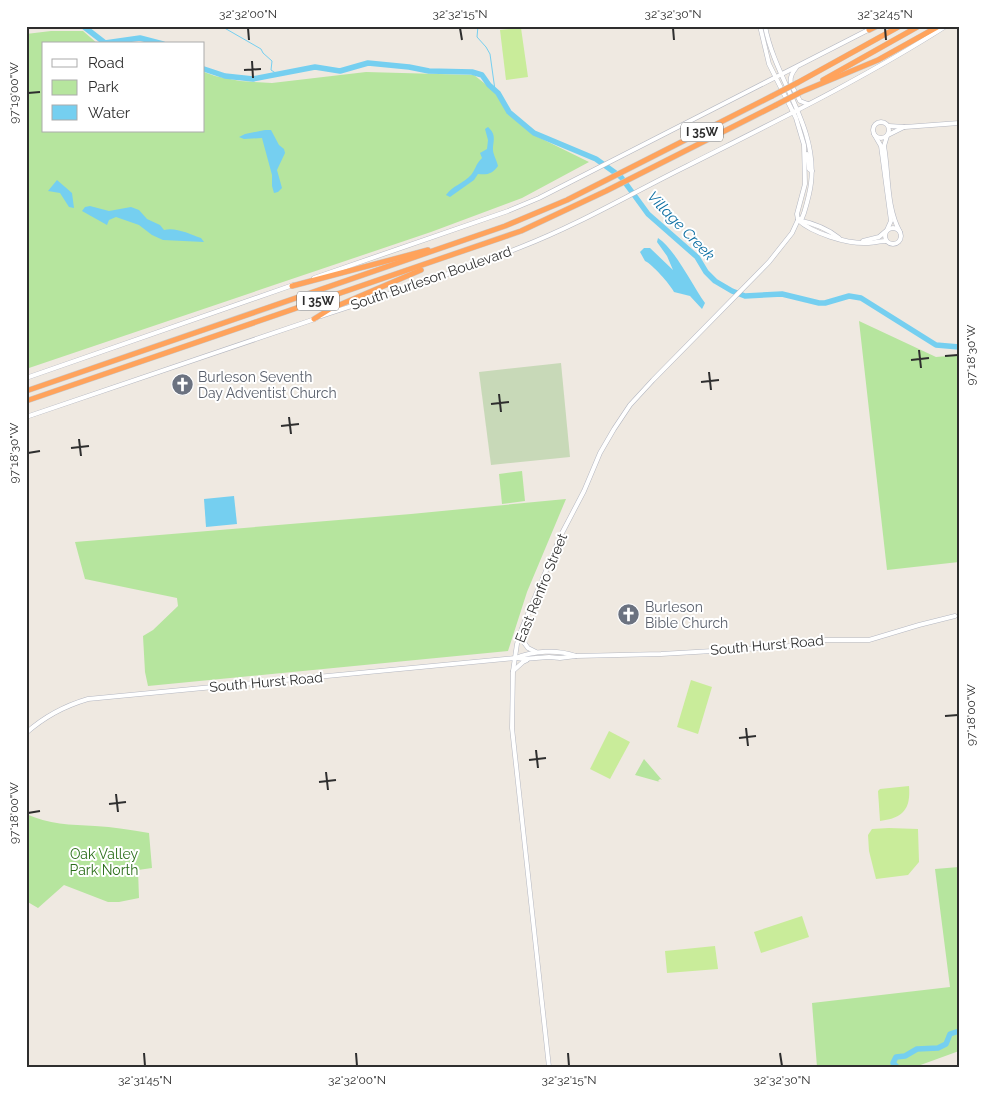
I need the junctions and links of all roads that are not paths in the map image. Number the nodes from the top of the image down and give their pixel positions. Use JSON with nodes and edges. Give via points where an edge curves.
{"nodes":[{"id":1,"x":760,"y":26,"type":"edge"},
{"id":2,"x":765,"y":26,"type":"edge"},
{"id":3,"x":900,"y":26,"type":"edge"},
{"id":4,"x":919,"y":26,"type":"edge"},
{"id":5,"x":939,"y":26,"type":"edge"},
{"id":6,"x":946,"y":26,"type":"edge"},
{"id":7,"x":873,"y":27,"type":"edge"},
{"id":8,"x":798,"y":67,"type":"junction"},
{"id":9,"x":781,"y":75,"type":"junction"},
{"id":10,"x":776,"y":78,"type":"junction"},
{"id":11,"x":801,"y":92,"type":"junction"},
{"id":12,"x":809,"y":104,"type":"junction"},
{"id":13,"x":798,"y":110,"type":"junction"},
{"id":14,"x":793,"y":113,"type":"junction"},
{"id":15,"x":959,"y":123,"type":"edge"},
{"id":16,"x":889,"y":126,"type":"junction"},
{"id":17,"x":906,"y":127,"type":"junction"},
{"id":18,"x":874,"y":134,"type":"junction"},
{"id":19,"x":887,"y":135,"type":"junction"},
{"id":20,"x":804,"y":145,"type":"junction"},
{"id":21,"x":812,"y":171,"type":"junction"},
{"id":22,"x":798,"y":220,"type":"junction"},
{"id":23,"x":887,"y":230,"type":"junction"},
{"id":24,"x":900,"y":232,"type":"junction"},
{"id":25,"x":886,"y":241,"type":"junction"},
{"id":26,"x":859,"y":242,"type":"junction"},
{"id":27,"x":453,"y":245,"type":"junction"},
{"id":28,"x":454,"y":256,"type":"junction"},
{"id":29,"x":292,"y":286,"type":"junction"},
{"id":30,"x":314,"y":319,"type":"junction"},
{"id":31,"x":26,"y":378,"type":"edge"},
{"id":32,"x":26,"y":391,"type":"edge"},
{"id":33,"x":26,"y":402,"type":"edge"},
{"id":34,"x":26,"y":417,"type":"edge"},
{"id":35,"x":956,"y":616,"type":"dead end"},
{"id":36,"x":520,"y":636,"type":"junction"},
{"id":37,"x":541,"y":653,"type":"junction"},
{"id":38,"x":576,"y":656,"type":"junction"},
{"id":39,"x":515,"y":658,"type":"junction"},
{"id":40,"x":532,"y":659,"type":"junction"},
{"id":41,"x":513,"y":671,"type":"junction"},
{"id":42,"x":26,"y":733,"type":"edge"},
{"id":43,"x":549,"y":1067,"type":"edge"}],
"edges":[{"from":1,"to":10,"type":"main road","name":"East Renfro Street","via":[[765,51]]},
{"from":2,"to":9,"type":"main road"},
{"from":3,"to":27,"type":"highway","number":"I 35W","bridge":true,"via":[[797,84],[598,184],[525,219]]},
{"from":4,"to":11,"type":"highway","number":"I 35W"},
{"from":5,"to":11,"type":"highway","via":[[878,60]]},
{"from":6,"to":12,"type":"main road","name":"South Burleson Boulevard"},
{"from":7,"to":8,"type":"main road"},
{"from":8,"to":9,"type":"main road"},
{"from":8,"to":12,"type":"main road","via":[[790,80],[800,101]]},
{"from":9,"to":10,"type":"main road"},
{"from":9,"to":13,"type":"main road","name":"East Renfro Street"},
{"from":10,"to":14,"type":"main road","name":"East Renfro Street"},
{"from":10,"to":29,"type":"main road","via":[[539,198]]},
{"from":11,"to":28,"type":"highway","number":"I 35W","bridge":true,"via":[[606,191],[521,231]]},
{"from":12,"to":13,"type":"main road","name":"South Burleson Boulevard"},
{"from":13,"to":14,"type":"main road","name":"South Burleson Boulevard"},
{"from":13,"to":21,"type":"main road","name":"East Renfro Street","via":[[810,148]]},
{"from":14,"to":20,"type":"main road","name":"East Renfro Street"},
{"from":14,"to":30,"type":"main road","name":"South Burleson Boulevard","via":[[582,220],[523,246]]},
{"from":15,"to":17,"type":"main road"},
{"from":16,"to":17,"type":"main road"},
{"from":16,"to":18,"type":"main road","via":[[882,121],[877,122]]},
{"from":16,"to":19,"type":"main road"},
{"from":17,"to":19,"type":"main road"},
{"from":18,"to":19,"type":"main road","via":[[881,138]]},
{"from":18,"to":23,"type":"main road","via":[[882,153],[891,221]]},
{"from":19,"to":24,"type":"main road","via":[[884,146],[892,212]]},
{"from":20,"to":21,"type":"main road"},
{"from":20,"to":22,"type":"main road","name":"East Renfro Street","via":[[805,184]]},
{"from":21,"to":22,"type":"main road","name":"East Renfro Street","via":[[804,213]]},
{"from":22,"to":26,"type":"main road","via":[[832,238]]},
{"from":22,"to":36,"type":"main road","name":"East Renfro Street","via":[[782,247],[636,399],[614,429],[561,535]]},
{"from":23,"to":24,"type":"main road","via":[[894,228]]},
{"from":23,"to":25,"type":"main road"},
{"from":23,"to":26,"type":"main road"},
{"from":24,"to":25,"type":"main road","via":[[902,237],[897,244]]},
{"from":25,"to":26,"type":"main road"},
{"from":27,"to":29,"type":"highway"},
{"from":27,"to":32,"type":"highway","number":"I 35W"},
{"from":28,"to":30,"type":"highway","via":[[330,309]]},
{"from":28,"to":33,"type":"highway","number":"I 35W"},
{"from":29,"to":31,"type":"main road"},
{"from":30,"to":34,"type":"main road","name":"South Burleson Boulevard"},
{"from":35,"to":38,"type":"main road","name":"South Hurst Road","via":[[869,640],[826,640],[783,647],[679,653]]},
{"from":36,"to":37,"type":"main road","via":[[528,648]]},
{"from":36,"to":39,"type":"main road","name":"East Renfro Street"},
{"from":37,"to":38,"type":"main road","name":"South Hurst Road"},
{"from":37,"to":39,"type":"main road","name":"South Hurst Road"},
{"from":38,"to":40,"type":"main road","name":"South Hurst Road"},
{"from":39,"to":40,"type":"main road","name":"South Hurst Road"},
{"from":39,"to":41,"type":"main road","name":"East Renfro Street"},
{"from":39,"to":42,"type":"main road","name":"South Hurst Road","via":[[88,699],[50,714]]},
{"from":40,"to":41,"type":"main road"},
{"from":41,"to":43,"type":"main road","name":"East Renfro Street","via":[[512,728]]}]}
